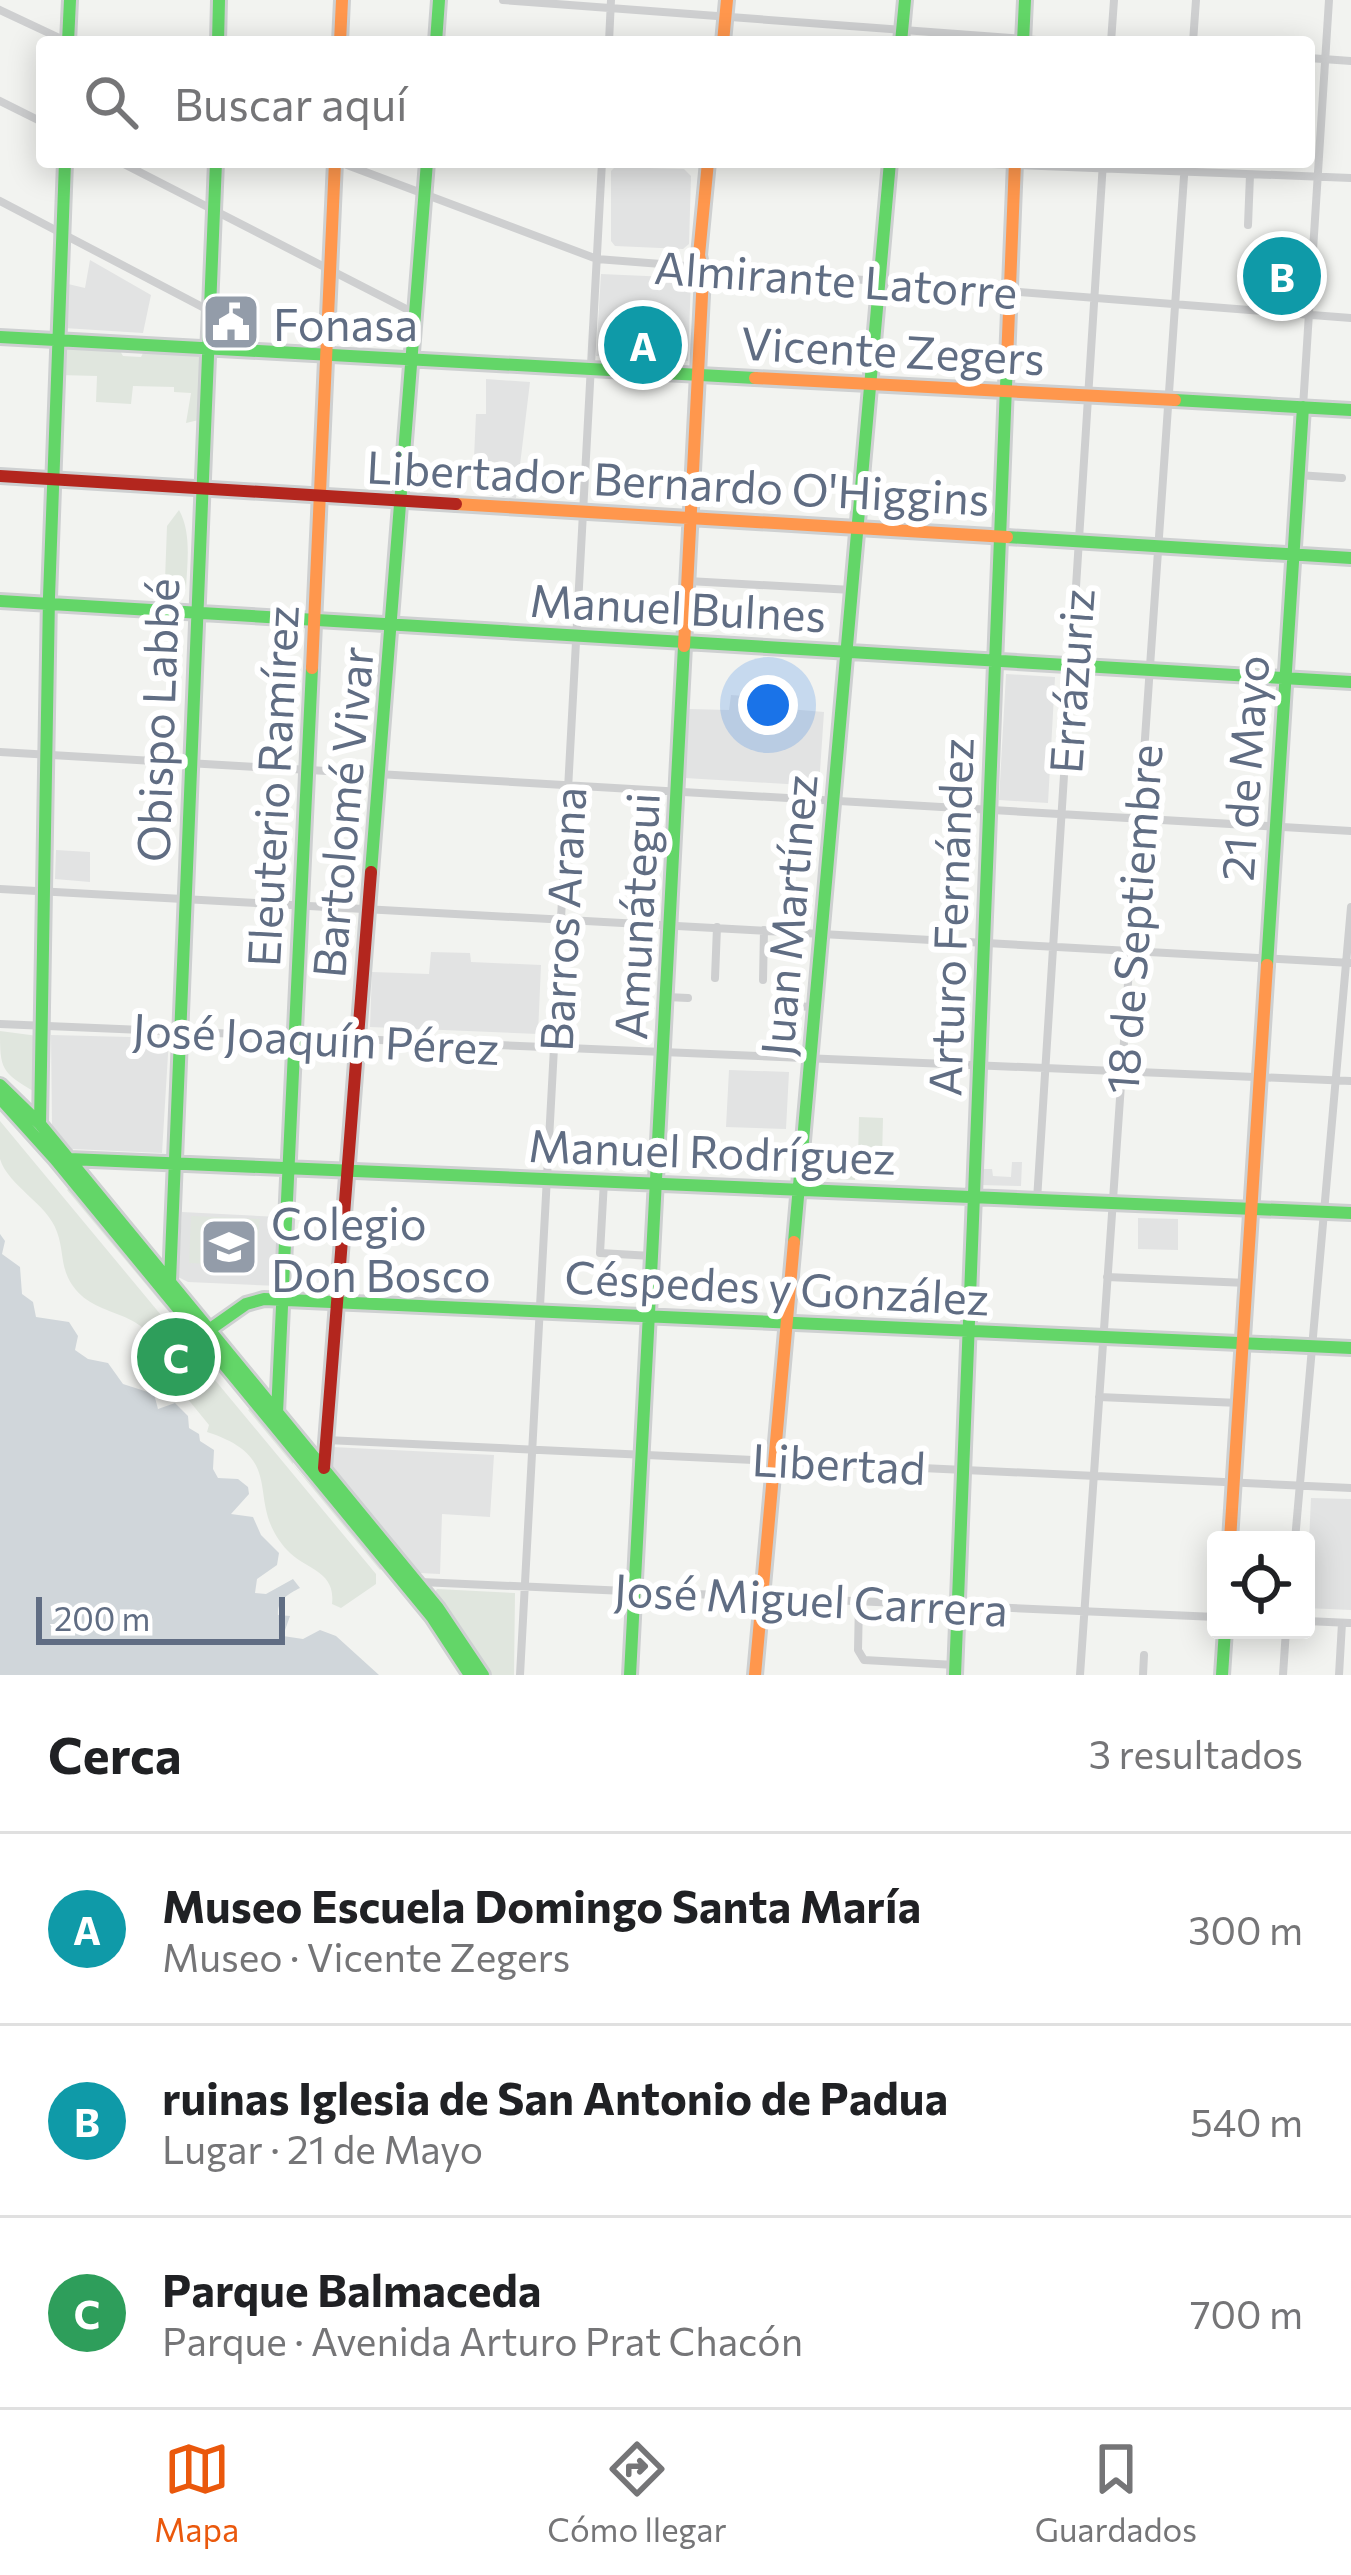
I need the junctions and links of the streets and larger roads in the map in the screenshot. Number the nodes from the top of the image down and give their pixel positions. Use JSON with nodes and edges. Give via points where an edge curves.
{"nodes":[{"id":1,"x":70,"y":0,"type":"edge"},
{"id":2,"x":219,"y":0,"type":"edge"},
{"id":3,"x":342,"y":0,"type":"edge"},
{"id":4,"x":439,"y":0,"type":"edge"},
{"id":5,"x":503,"y":0,"type":"edge"},
{"id":6,"x":727,"y":0,"type":"edge"},
{"id":7,"x":905,"y":0,"type":"edge"},
{"id":8,"x":1025,"y":0,"type":"edge"},
{"id":9,"x":1114,"y":0,"type":"edge"},
{"id":10,"x":1196,"y":0,"type":"edge"},
{"id":11,"x":1329,"y":0,"type":"edge"},
{"id":12,"x":611,"y":4,"type":"edge"},
{"id":13,"x":0,"y":10,"type":"edge"},
{"id":14,"x":726,"y":16,"type":"junction"},
{"id":15,"x":55,"y":36,"type":"edge"},
{"id":16,"x":68,"y":36,"type":"edge"},
{"id":17,"x":218,"y":36,"type":"edge"},
{"id":18,"x":340,"y":36,"type":"edge"},
{"id":19,"x":436,"y":36,"type":"edge"},
{"id":20,"x":609,"y":36,"type":"edge"},
{"id":21,"x":724,"y":36,"type":"edge"},
{"id":22,"x":894,"y":36,"type":"edge"},
{"id":23,"x":902,"y":36,"type":"edge"},
{"id":24,"x":1024,"y":36,"type":"edge"},
{"id":25,"x":1111,"y":36,"type":"edge"},
{"id":26,"x":1193,"y":36,"type":"edge"},
{"id":27,"x":1315,"y":58,"type":"edge"},
{"id":28,"x":1325,"y":59,"type":"junction"},
{"id":29,"x":1351,"y":61,"type":"edge"},
{"id":30,"x":0,"y":100,"type":"edge"},
{"id":31,"x":36,"y":119,"type":"edge"},
{"id":32,"x":65,"y":168,"type":"edge"},
{"id":33,"x":132,"y":168,"type":"edge"},
{"id":34,"x":216,"y":168,"type":"edge"},
{"id":35,"x":337,"y":168,"type":"edge"},
{"id":36,"x":353,"y":168,"type":"edge"},
{"id":37,"x":427,"y":168,"type":"edge"},
{"id":38,"x":602,"y":168,"type":"edge"},
{"id":39,"x":707,"y":168,"type":"edge"},
{"id":40,"x":889,"y":168,"type":"edge"},
{"id":41,"x":1015,"y":168,"type":"edge"},
{"id":42,"x":1103,"y":168,"type":"edge"},
{"id":43,"x":1184,"y":168,"type":"edge"},
{"id":44,"x":1192,"y":168,"type":"edge"},
{"id":45,"x":1250,"y":175,"type":"junction"},
{"id":46,"x":1317,"y":177,"type":"junction"},
{"id":47,"x":1351,"y":178,"type":"edge"},
{"id":48,"x":425,"y":196,"type":"junction"},
{"id":49,"x":0,"y":201,"type":"edge"},
{"id":50,"x":214,"y":211,"type":"junction"},
{"id":51,"x":1248,"y":225,"type":"dead end"},
{"id":52,"x":63,"y":234,"type":"junction"},
{"id":53,"x":597,"y":259,"type":"junction"},
{"id":54,"x":702,"y":267,"type":"junction"},
{"id":55,"x":332,"y":272,"type":"junction"},
{"id":56,"x":880,"y":280,"type":"junction"},
{"id":57,"x":1010,"y":291,"type":"junction"},
{"id":58,"x":1094,"y":298,"type":"junction"},
{"id":59,"x":1175,"y":304,"type":"junction"},
{"id":60,"x":210,"y":311,"type":"junction"},
{"id":61,"x":416,"y":314,"type":"junction"},
{"id":62,"x":1308,"y":315,"type":"junction"},
{"id":63,"x":1351,"y":318,"type":"edge"},
{"id":64,"x":0,"y":337,"type":"edge"},
{"id":65,"x":56,"y":340,"type":"junction"},
{"id":66,"x":208,"y":349,"type":"junction"},
{"id":67,"x":328,"y":355,"type":"junction"},
{"id":68,"x":413,"y":360,"type":"junction"},
{"id":69,"x":591,"y":369,"type":"junction"},
{"id":70,"x":699,"y":375,"type":"junction"},
{"id":71,"x":870,"y":384,"type":"junction"},
{"id":72,"x":1006,"y":391,"type":"junction"},
{"id":73,"x":1088,"y":396,"type":"junction"},
{"id":74,"x":1168,"y":400,"type":"junction"},
{"id":75,"x":1303,"y":407,"type":"junction"},
{"id":76,"x":1351,"y":410,"type":"edge"},
{"id":77,"x":1298,"y":475,"type":"junction"},
{"id":78,"x":0,"y":476,"type":"edge"},
{"id":79,"x":1342,"y":478,"type":"dead end"},
{"id":80,"x":52,"y":479,"type":"junction"},
{"id":81,"x":202,"y":488,"type":"junction"},
{"id":82,"x":322,"y":496,"type":"junction"},
{"id":83,"x":402,"y":501,"type":"junction"},
{"id":84,"x":583,"y":512,"type":"junction"},
{"id":85,"x":691,"y":518,"type":"junction"},
{"id":86,"x":858,"y":528,"type":"junction"},
{"id":87,"x":1000,"y":537,"type":"junction"},
{"id":88,"x":1079,"y":542,"type":"junction"},
{"id":89,"x":1158,"y":547,"type":"junction"},
{"id":90,"x":1293,"y":555,"type":"junction"},
{"id":91,"x":1351,"y":559,"type":"edge"},
{"id":92,"x":688,"y":580,"type":"junction"},
{"id":93,"x":852,"y":590,"type":"junction"},
{"id":94,"x":0,"y":602,"type":"edge"},
{"id":95,"x":49,"y":604,"type":"junction"},
{"id":96,"x":196,"y":613,"type":"junction"},
{"id":97,"x":316,"y":620,"type":"junction"},
{"id":98,"x":392,"y":625,"type":"junction"},
{"id":99,"x":577,"y":636,"type":"junction"},
{"id":100,"x":685,"y":642,"type":"junction"},
{"id":101,"x":847,"y":652,"type":"junction"},
{"id":102,"x":995,"y":660,"type":"junction"},
{"id":103,"x":1071,"y":665,"type":"junction"},
{"id":104,"x":1150,"y":670,"type":"junction"},
{"id":105,"x":1285,"y":678,"type":"junction"},
{"id":106,"x":1351,"y":682,"type":"edge"},
{"id":107,"x":0,"y":752,"type":"edge"},
{"id":108,"x":46,"y":755,"type":"junction"},
{"id":109,"x":190,"y":763,"type":"junction"},
{"id":110,"x":308,"y":770,"type":"junction"},
{"id":111,"x":380,"y":773,"type":"junction"},
{"id":112,"x":568,"y":784,"type":"junction"},
{"id":113,"x":678,"y":790,"type":"junction"},
{"id":114,"x":833,"y":800,"type":"junction"},
{"id":115,"x":989,"y":809,"type":"junction"},
{"id":116,"x":1062,"y":813,"type":"junction"},
{"id":117,"x":1139,"y":818,"type":"junction"},
{"id":118,"x":1275,"y":826,"type":"junction"},
{"id":119,"x":1351,"y":830,"type":"edge"},
{"id":120,"x":0,"y":889,"type":"edge"},
{"id":121,"x":44,"y":891,"type":"junction"},
{"id":122,"x":185,"y":898,"type":"junction"},
{"id":123,"x":302,"y":904,"type":"junction"},
{"id":124,"x":369,"y":907,"type":"junction"},
{"id":125,"x":1351,"y":907,"type":"edge"},
{"id":126,"x":561,"y":918,"type":"junction"},
{"id":127,"x":671,"y":924,"type":"junction"},
{"id":128,"x":718,"y":927,"type":"junction"},
{"id":129,"x":764,"y":930,"type":"junction"},
{"id":130,"x":821,"y":933,"type":"junction"},
{"id":131,"x":984,"y":942,"type":"junction"},
{"id":132,"x":1053,"y":946,"type":"junction"},
{"id":133,"x":1130,"y":950,"type":"junction"},
{"id":134,"x":1268,"y":958,"type":"junction"},
{"id":135,"x":1348,"y":963,"type":"edge"},
{"id":136,"x":716,"y":978,"type":"dead end"},
{"id":137,"x":763,"y":980,"type":"dead end"},
{"id":138,"x":789,"y":983,"type":"dead end"},
{"id":139,"x":667,"y":997,"type":"junction"},
{"id":140,"x":688,"y":998,"type":"dead end"},
{"id":141,"x":788,"y":1006,"type":"junction"},
{"id":142,"x":814,"y":1007,"type":"junction"},
{"id":143,"x":788,"y":1018,"type":"dead end"},
{"id":144,"x":0,"y":1024,"type":"edge"},
{"id":145,"x":42,"y":1025,"type":"junction"},
{"id":146,"x":179,"y":1031,"type":"junction"},
{"id":147,"x":295,"y":1036,"type":"junction"},
{"id":148,"x":358,"y":1039,"type":"junction"},
{"id":149,"x":554,"y":1048,"type":"junction"},
{"id":150,"x":664,"y":1053,"type":"junction"},
{"id":151,"x":810,"y":1059,"type":"junction"},
{"id":152,"x":979,"y":1066,"type":"junction"},
{"id":153,"x":1046,"y":1069,"type":"junction"},
{"id":154,"x":1122,"y":1072,"type":"junction"},
{"id":155,"x":1260,"y":1078,"type":"junction"},
{"id":156,"x":1335,"y":1081,"type":"junction"},
{"id":157,"x":1351,"y":1081,"type":"edge"},
{"id":158,"x":0,"y":1085,"type":"edge"},
{"id":159,"x":0,"y":1098,"type":"edge"},
{"id":160,"x":40,"y":1124,"type":"junction"},
{"id":161,"x":69,"y":1159,"type":"junction"},
{"id":162,"x":174,"y":1163,"type":"junction"},
{"id":163,"x":289,"y":1168,"type":"junction"},
{"id":164,"x":348,"y":1171,"type":"junction"},
{"id":165,"x":547,"y":1179,"type":"junction"},
{"id":166,"x":604,"y":1181,"type":"junction"},
{"id":167,"x":657,"y":1184,"type":"junction"},
{"id":168,"x":798,"y":1190,"type":"junction"},
{"id":169,"x":974,"y":1197,"type":"junction"},
{"id":170,"x":1037,"y":1200,"type":"junction"},
{"id":171,"x":1113,"y":1203,"type":"junction"},
{"id":172,"x":1251,"y":1209,"type":"junction"},
{"id":173,"x":1323,"y":1212,"type":"junction"},
{"id":174,"x":1351,"y":1213,"type":"edge"},
{"id":175,"x":653,"y":1256,"type":"junction"},
{"id":176,"x":1108,"y":1277,"type":"junction"},
{"id":177,"x":170,"y":1281,"type":"junction"},
{"id":178,"x":1247,"y":1283,"type":"junction"},
{"id":179,"x":282,"y":1300,"type":"junction"},
{"id":180,"x":337,"y":1303,"type":"junction"},
{"id":181,"x":540,"y":1312,"type":"junction"},
{"id":182,"x":649,"y":1317,"type":"junction"},
{"id":183,"x":786,"y":1323,"type":"junction"},
{"id":184,"x":194,"y":1330,"type":"junction"},
{"id":185,"x":209,"y":1330,"type":"junction"},
{"id":186,"x":969,"y":1331,"type":"junction"},
{"id":187,"x":1103,"y":1337,"type":"junction"},
{"id":188,"x":1243,"y":1343,"type":"junction"},
{"id":189,"x":1311,"y":1346,"type":"junction"},
{"id":190,"x":1351,"y":1348,"type":"edge"},
{"id":191,"x":1099,"y":1397,"type":"junction"},
{"id":192,"x":1239,"y":1403,"type":"junction"},
{"id":193,"x":277,"y":1413,"type":"junction"},
{"id":194,"x":285,"y":1439,"type":"junction"},
{"id":195,"x":326,"y":1440,"type":"junction"},
{"id":196,"x":532,"y":1448,"type":"junction"},
{"id":197,"x":642,"y":1453,"type":"junction"},
{"id":198,"x":775,"y":1458,"type":"junction"},
{"id":199,"x":324,"y":1468,"type":"junction"},
{"id":200,"x":963,"y":1468,"type":"junction"},
{"id":201,"x":1094,"y":1474,"type":"junction"},
{"id":202,"x":1234,"y":1481,"type":"junction"},
{"id":203,"x":1299,"y":1485,"type":"junction"},
{"id":204,"x":1351,"y":1488,"type":"edge"},
{"id":205,"x":1231,"y":1531,"type":"edge"},
{"id":206,"x":1296,"y":1531,"type":"edge"},
{"id":207,"x":413,"y":1586,"type":"junction"},
{"id":208,"x":525,"y":1586,"type":"junction"},
{"id":209,"x":634,"y":1590,"type":"junction"},
{"id":210,"x":763,"y":1596,"type":"junction"},
{"id":211,"x":859,"y":1601,"type":"junction"},
{"id":212,"x":958,"y":1605,"type":"junction"},
{"id":213,"x":1084,"y":1611,"type":"junction"},
{"id":214,"x":1207,"y":1617,"type":"edge"},
{"id":215,"x":1315,"y":1621,"type":"edge"},
{"id":216,"x":1347,"y":1623,"type":"edge"},
{"id":217,"x":1224,"y":1639,"type":"edge"},
{"id":218,"x":1285,"y":1639,"type":"edge"},
{"id":219,"x":1144,"y":1655,"type":"dead end"},
{"id":220,"x":955,"y":1670,"type":"edge"},
{"id":221,"x":470,"y":1675,"type":"edge"},
{"id":222,"x":483,"y":1675,"type":"edge"},
{"id":223,"x":520,"y":1675,"type":"edge"},
{"id":224,"x":630,"y":1675,"type":"edge"},
{"id":225,"x":755,"y":1675,"type":"edge"},
{"id":226,"x":1080,"y":1675,"type":"edge"},
{"id":227,"x":1143,"y":1675,"type":"edge"},
{"id":228,"x":1222,"y":1675,"type":"edge"},
{"id":229,"x":1283,"y":1675,"type":"edge"},
{"id":230,"x":1339,"y":1675,"type":"edge"}],
"edges":[{"from":1,"to":16,"type":"street"},
{"from":2,"to":17,"type":"street"},
{"from":3,"to":18,"type":"street"},
{"from":4,"to":19,"type":"street"},
{"from":5,"to":12,"type":"street"},
{"from":6,"to":14,"type":"street"},
{"from":7,"to":23,"type":"street"},
{"from":8,"to":24,"type":"street"},
{"from":9,"to":25,"type":"street"},
{"from":10,"to":26,"type":"street"},
{"from":11,"to":28,"type":"street","name":"21 de Mayo"},
{"from":12,"to":14,"type":"street"},
{"from":12,"to":20,"type":"street"},
{"from":13,"to":15,"type":"street"},
{"from":14,"to":21,"type":"street"},
{"from":14,"to":22,"type":"street"},
{"from":27,"to":28,"type":"street"},
{"from":28,"to":29,"type":"street"},
{"from":28,"to":46,"type":"street","name":"21 de Mayo"},
{"from":30,"to":31,"type":"street"},
{"from":32,"to":52,"type":"street"},
{"from":33,"to":50,"type":"street"},
{"from":34,"to":50,"type":"street","name":"Obispo Labbé"},
{"from":35,"to":55,"type":"street","name":"Eleuterio Ramírez"},
{"from":36,"to":48,"type":"street","name":"Almirante Latorre"},
{"from":37,"to":48,"type":"street","name":"Bartolomé Vivar"},
{"from":38,"to":53,"type":"street","name":"Barros Arana"},
{"from":39,"to":54,"type":"street","name":"Amunátegui"},
{"from":40,"to":56,"type":"street","name":"Juan Martínez"},
{"from":41,"to":57,"type":"street","name":"Arturo Fernández"},
{"from":42,"to":58,"type":"street","name":"Errázuriz"},
{"from":43,"to":59,"type":"street","name":"18 de Septiembre"},
{"from":44,"to":45,"type":"street"},
{"from":45,"to":46,"type":"street"},
{"from":45,"to":51,"type":"street"},
{"from":46,"to":47,"type":"street"},
{"from":46,"to":62,"type":"street","name":"21 de Mayo"},
{"from":48,"to":53,"type":"street","name":"Almirante Latorre"},
{"from":48,"to":61,"type":"street","name":"Bartolomé Vivar"},
{"from":49,"to":52,"type":"street"},
{"from":50,"to":55,"type":"street"},
{"from":50,"to":60,"type":"street","name":"Obispo Labbé"},
{"from":52,"to":60,"type":"street"},
{"from":52,"to":65,"type":"street"},
{"from":53,"to":54,"type":"street","name":"Almirante Latorre"},
{"from":53,"to":69,"type":"street","name":"Barros Arana"},
{"from":54,"to":56,"type":"street","name":"Almirante Latorre"},
{"from":54,"to":70,"type":"street","name":"Amunátegui"},
{"from":55,"to":61,"type":"street"},
{"from":55,"to":67,"type":"street","name":"Eleuterio Ramírez"},
{"from":56,"to":57,"type":"street","name":"Almirante Latorre"},
{"from":56,"to":71,"type":"street","name":"Juan Martínez"},
{"from":57,"to":58,"type":"street","name":"Almirante Latorre"},
{"from":57,"to":72,"type":"street","name":"Arturo Fernández"},
{"from":58,"to":59,"type":"street","name":"Almirante Latorre"},
{"from":58,"to":73,"type":"street","name":"Errázuriz"},
{"from":59,"to":62,"type":"street","name":"Almirante Latorre"},
{"from":59,"to":74,"type":"street","name":"18 de Septiembre"},
{"from":60,"to":66,"type":"street","name":"Obispo Labbé"},
{"from":61,"to":68,"type":"street","name":"Bartolomé Vivar"},
{"from":62,"to":63,"type":"street","name":"Almirante Latorre"},
{"from":62,"to":75,"type":"street","name":"21 de Mayo"},
{"from":64,"to":65,"type":"street","name":"Vicente Zegers"},
{"from":65,"to":66,"type":"street","name":"Vicente Zegers"},
{"from":65,"to":80,"type":"street"},
{"from":66,"to":67,"type":"street","name":"Vicente Zegers"},
{"from":66,"to":81,"type":"street","name":"Obispo Labbé"},
{"from":67,"to":68,"type":"street","name":"Vicente Zegers"},
{"from":67,"to":82,"type":"street","name":"Eleuterio Ramírez"},
{"from":68,"to":69,"type":"street","name":"Vicente Zegers"},
{"from":68,"to":83,"type":"street","name":"Bartolomé Vivar"},
{"from":69,"to":70,"type":"street","name":"Vicente Zegers"},
{"from":69,"to":84,"type":"street","name":"Barros Arana"},
{"from":70,"to":71,"type":"street","name":"Vicente Zegers"},
{"from":70,"to":85,"type":"street","name":"Amunátegui"},
{"from":71,"to":72,"type":"street","name":"Vicente Zegers"},
{"from":71,"to":86,"type":"street","name":"Juan Martínez"},
{"from":72,"to":73,"type":"street","name":"Vicente Zegers"},
{"from":72,"to":87,"type":"street","name":"Arturo Fernández"},
{"from":73,"to":74,"type":"street","name":"Vicente Zegers"},
{"from":73,"to":88,"type":"street","name":"Errázuriz"},
{"from":74,"to":75,"type":"street","name":"Vicente Zegers"},
{"from":74,"to":89,"type":"street","name":"18 de Septiembre"},
{"from":75,"to":76,"type":"street","name":"Vicente Zegers"},
{"from":75,"to":77,"type":"street","name":"21 de Mayo"},
{"from":77,"to":79,"type":"street"},
{"from":77,"to":90,"type":"street","name":"21 de Mayo"},
{"from":78,"to":80,"type":"street","name":"Libertador Bernardo O'Higgins"},
{"from":80,"to":81,"type":"street","name":"Libertador Bernardo O'Higgins"},
{"from":80,"to":95,"type":"street"},
{"from":81,"to":82,"type":"street","name":"Libertador Bernardo O'Higgins"},
{"from":81,"to":96,"type":"street","name":"Obispo Labbé"},
{"from":82,"to":83,"type":"street","name":"Libertador Bernardo O'Higgins"},
{"from":82,"to":97,"type":"street","name":"Eleuterio Ramírez"},
{"from":83,"to":84,"type":"street","name":"Libertador Bernardo O'Higgins"},
{"from":83,"to":98,"type":"street","name":"Bartolomé Vivar"},
{"from":84,"to":85,"type":"street","name":"Libertador Bernardo O'Higgins"},
{"from":84,"to":99,"type":"street","name":"Barros Arana"},
{"from":85,"to":86,"type":"street","name":"Libertador Bernardo O'Higgins"},
{"from":85,"to":92,"type":"street","name":"Amunátegui"},
{"from":86,"to":87,"type":"street","name":"Libertador Bernardo O'Higgins"},
{"from":86,"to":93,"type":"street","name":"Juan Martínez"},
{"from":87,"to":88,"type":"street","name":"Libertador Bernardo O'Higgins"},
{"from":87,"to":102,"type":"street","name":"Arturo Fernández"},
{"from":88,"to":89,"type":"street","name":"Libertador Bernardo O'Higgins"},
{"from":88,"to":103,"type":"street","name":"Errázuriz"},
{"from":89,"to":90,"type":"street","name":"Libertador Bernardo O'Higgins"},
{"from":89,"to":104,"type":"street","name":"18 de Septiembre"},
{"from":90,"to":91,"type":"street","name":"Libertador Bernardo O'Higgins"},
{"from":90,"to":105,"type":"street","name":"21 de Mayo"},
{"from":92,"to":93,"type":"street"},
{"from":92,"to":100,"type":"street","name":"Amunátegui"},
{"from":93,"to":101,"type":"street","name":"Juan Martínez"},
{"from":94,"to":95,"type":"street","name":"Manuel Bulnes"},
{"from":95,"to":96,"type":"street","name":"Manuel Bulnes"},
{"from":95,"to":108,"type":"street"},
{"from":96,"to":97,"type":"street","name":"Manuel Bulnes"},
{"from":96,"to":109,"type":"street","name":"Obispo Labbé"},
{"from":97,"to":98,"type":"street","name":"Manuel Bulnes"},
{"from":97,"to":110,"type":"street","name":"Eleuterio Ramírez"},
{"from":98,"to":99,"type":"street","name":"Manuel Bulnes"},
{"from":98,"to":111,"type":"street","name":"Bartolomé Vivar"},
{"from":99,"to":100,"type":"street","name":"Manuel Bulnes"},
{"from":99,"to":112,"type":"street","name":"Barros Arana"},
{"from":100,"to":101,"type":"street","name":"Manuel Bulnes"},
{"from":100,"to":113,"type":"street","name":"Amunátegui"},
{"from":101,"to":102,"type":"street","name":"Manuel Bulnes"},
{"from":101,"to":114,"type":"street","name":"Juan Martínez"},
{"from":102,"to":103,"type":"street","name":"Manuel Bulnes"},
{"from":102,"to":115,"type":"street","name":"Arturo Fernández"},
{"from":103,"to":104,"type":"street","name":"Manuel Bulnes"},
{"from":103,"to":116,"type":"street","name":"Errázuriz"},
{"from":104,"to":105,"type":"street","name":"Manuel Bulnes"},
{"from":104,"to":117,"type":"street","name":"18 de Septiembre"},
{"from":105,"to":106,"type":"street","name":"Manuel Bulnes"},
{"from":105,"to":118,"type":"street","name":"21 de Mayo"},
{"from":107,"to":108,"type":"street"},
{"from":108,"to":109,"type":"street"},
{"from":108,"to":121,"type":"street"},
{"from":109,"to":110,"type":"street"},
{"from":109,"to":122,"type":"street","name":"Obispo Labbé"},
{"from":110,"to":111,"type":"street"},
{"from":110,"to":123,"type":"street","name":"Eleuterio Ramírez"},
{"from":111,"to":112,"type":"street"},
{"from":111,"to":124,"type":"street","name":"Bartolomé Vivar"},
{"from":112,"to":113,"type":"street"},
{"from":112,"to":126,"type":"street","name":"Barros Arana"},
{"from":113,"to":114,"type":"street"},
{"from":113,"to":127,"type":"street","name":"Amunátegui"},
{"from":114,"to":115,"type":"street"},
{"from":114,"to":130,"type":"street","name":"Juan Martínez"},
{"from":115,"to":116,"type":"street"},
{"from":115,"to":131,"type":"street","name":"Arturo Fernández"},
{"from":116,"to":117,"type":"street"},
{"from":116,"to":132,"type":"street","name":"Errázuriz"},
{"from":117,"to":118,"type":"street"},
{"from":117,"to":133,"type":"street","name":"18 de Septiembre"},
{"from":118,"to":119,"type":"street"},
{"from":118,"to":134,"type":"street","name":"21 de Mayo"},
{"from":120,"to":121,"type":"street"},
{"from":121,"to":122,"type":"street"},
{"from":121,"to":145,"type":"street"},
{"from":122,"to":123,"type":"street"},
{"from":122,"to":146,"type":"street","name":"Obispo Labbé"},
{"from":123,"to":124,"type":"street"},
{"from":123,"to":147,"type":"street","name":"Eleuterio Ramírez"},
{"from":124,"to":126,"type":"street"},
{"from":124,"to":148,"type":"street","name":"Bartolomé Vivar"},
{"from":125,"to":135,"type":"street"},
{"from":126,"to":127,"type":"street"},
{"from":126,"to":149,"type":"street","name":"Barros Arana"},
{"from":127,"to":128,"type":"street"},
{"from":127,"to":139,"type":"street","name":"Amunátegui"},
{"from":128,"to":129,"type":"street"},
{"from":128,"to":136,"type":"street"},
{"from":129,"to":130,"type":"street"},
{"from":129,"to":137,"type":"street"},
{"from":130,"to":131,"type":"street"},
{"from":130,"to":142,"type":"street","name":"Juan Martínez"},
{"from":131,"to":132,"type":"street"},
{"from":131,"to":152,"type":"street","name":"Arturo Fernández"},
{"from":132,"to":133,"type":"street"},
{"from":132,"to":153,"type":"street","name":"Errázuriz"},
{"from":133,"to":134,"type":"street"},
{"from":133,"to":154,"type":"street","name":"18 de Septiembre"},
{"from":134,"to":135,"type":"street"},
{"from":134,"to":155,"type":"street","name":"21 de Mayo"},
{"from":135,"to":156,"type":"street"},
{"from":138,"to":141,"type":"street"},
{"from":139,"to":140,"type":"street"},
{"from":139,"to":150,"type":"street","name":"Amunátegui"},
{"from":141,"to":142,"type":"street"},
{"from":141,"to":143,"type":"street"},
{"from":142,"to":151,"type":"street","name":"Juan Martínez"},
{"from":144,"to":145,"type":"street","name":"José Joaquín Pérez"},
{"from":145,"to":146,"type":"street","name":"José Joaquín Pérez"},
{"from":145,"to":160,"type":"street"},
{"from":146,"to":147,"type":"street","name":"José Joaquín Pérez"},
{"from":146,"to":162,"type":"street","name":"Obispo Labbé"},
{"from":147,"to":148,"type":"street","name":"José Joaquín Pérez"},
{"from":147,"to":163,"type":"street","name":"Eleuterio Ramírez"},
{"from":148,"to":149,"type":"street","name":"José Joaquín Pérez"},
{"from":148,"to":164,"type":"street","name":"Bartolomé Vivar"},
{"from":149,"to":150,"type":"street","name":"José Joaquín Pérez"},
{"from":149,"to":165,"type":"street","name":"Barros Arana"},
{"from":150,"to":151,"type":"street","name":"José Joaquín Pérez"},
{"from":150,"to":167,"type":"street","name":"Amunátegui"},
{"from":151,"to":152,"type":"street","name":"José Joaquín Pérez"},
{"from":151,"to":168,"type":"street","name":"Juan Martínez"},
{"from":152,"to":153,"type":"street","name":"José Joaquín Pérez"},
{"from":152,"to":169,"type":"street","name":"Arturo Fernández"},
{"from":153,"to":154,"type":"street","name":"José Joaquín Pérez"},
{"from":153,"to":170,"type":"street","name":"Errázuriz"},
{"from":154,"to":155,"type":"street","name":"José Joaquín Pérez"},
{"from":154,"to":171,"type":"street","name":"18 de Septiembre"},
{"from":155,"to":156,"type":"street","name":"José Joaquín Pérez"},
{"from":155,"to":172,"type":"street","name":"21 de Mayo"},
{"from":156,"to":157,"type":"street","name":"José Joaquín Pérez"},
{"from":156,"to":173,"type":"street"},
{"from":158,"to":160,"type":"street"},
{"from":159,"to":184,"type":"street"},
{"from":160,"to":161,"type":"street"},
{"from":161,"to":162,"type":"street","name":"Manuel Rodríguez"},
{"from":161,"to":177,"type":"street"},
{"from":162,"to":163,"type":"street","name":"Manuel Rodríguez"},
{"from":162,"to":177,"type":"street","name":"Obispo Labbé"},
{"from":163,"to":164,"type":"street","name":"Manuel Rodríguez"},
{"from":163,"to":179,"type":"street","name":"Eleuterio Ramírez"},
{"from":164,"to":165,"type":"street","name":"Manuel Rodríguez"},
{"from":164,"to":180,"type":"street","name":"Bartolomé Vivar"},
{"from":165,"to":166,"type":"street","name":"Manuel Rodríguez"},
{"from":165,"to":181,"type":"street","name":"Barros Arana"},
{"from":166,"to":167,"type":"street","name":"Manuel Rodríguez"},
{"from":166,"to":175,"type":"street","via":[[599,1253]]},
{"from":167,"to":168,"type":"street","name":"Manuel Rodríguez"},
{"from":167,"to":175,"type":"street","name":"Amunátegui"},
{"from":168,"to":169,"type":"street","name":"Manuel Rodríguez"},
{"from":168,"to":183,"type":"street","name":"Juan Martínez"},
{"from":169,"to":170,"type":"street","name":"Manuel Rodríguez"},
{"from":169,"to":186,"type":"street","name":"Arturo Fernández"},
{"from":170,"to":171,"type":"street","name":"Manuel Rodríguez"},
{"from":171,"to":172,"type":"street","name":"Manuel Rodríguez"},
{"from":171,"to":176,"type":"street","name":"18 de Septiembre"},
{"from":172,"to":173,"type":"street","name":"Manuel Rodríguez"},
{"from":172,"to":178,"type":"street","name":"21 de Mayo"},
{"from":173,"to":174,"type":"street","name":"Manuel Rodríguez"},
{"from":173,"to":189,"type":"street"},
{"from":175,"to":182,"type":"street","name":"Amunátegui"},
{"from":176,"to":178,"type":"street"},
{"from":176,"to":187,"type":"street","name":"18 de Septiembre"},
{"from":177,"to":185,"type":"street"},
{"from":178,"to":188,"type":"street","name":"21 de Mayo"},
{"from":179,"to":180,"type":"street","name":"Céspedes y González"},
{"from":179,"to":185,"type":"street","name":"Céspedes y González","via":[[246,1304]]},
{"from":179,"to":193,"type":"street","name":"Eleuterio Ramírez"},
{"from":180,"to":181,"type":"street","name":"Céspedes y González"},
{"from":180,"to":195,"type":"street","name":"Bartolomé Vivar"},
{"from":181,"to":182,"type":"street","name":"Céspedes y González"},
{"from":181,"to":196,"type":"street","name":"Barros Arana"},
{"from":182,"to":183,"type":"street","name":"Céspedes y González"},
{"from":182,"to":197,"type":"street","name":"Amunátegui"},
{"from":183,"to":186,"type":"street","name":"Céspedes y González"},
{"from":183,"to":198,"type":"street","name":"Juan Martínez"},
{"from":184,"to":185,"type":"street"},
{"from":184,"to":194,"type":"street"},
{"from":185,"to":193,"type":"street"},
{"from":186,"to":187,"type":"street","name":"Céspedes y González"},
{"from":186,"to":200,"type":"street","name":"Arturo Fernández"},
{"from":187,"to":188,"type":"street","name":"Céspedes y González"},
{"from":187,"to":191,"type":"street","name":"18 de Septiembre"},
{"from":188,"to":189,"type":"street","name":"Céspedes y González"},
{"from":188,"to":192,"type":"street","name":"21 de Mayo"},
{"from":189,"to":190,"type":"street","name":"Céspedes y González"},
{"from":189,"to":203,"type":"street"},
{"from":191,"to":192,"type":"street"},
{"from":191,"to":201,"type":"street","name":"18 de Septiembre"},
{"from":192,"to":202,"type":"street","name":"21 de Mayo"},
{"from":193,"to":194,"type":"street"},
{"from":193,"to":199,"type":"street"},
{"from":194,"to":207,"type":"street"},
{"from":195,"to":196,"type":"street","name":"Libertad"},
{"from":195,"to":199,"type":"street","name":"Bartolomé Vivar"},
{"from":196,"to":197,"type":"street","name":"Libertad"},
{"from":196,"to":208,"type":"street","name":"Barros Arana"},
{"from":197,"to":198,"type":"street","name":"Libertad"},
{"from":197,"to":209,"type":"street","name":"Amunátegui"},
{"from":198,"to":200,"type":"street","name":"Libertad"},
{"from":198,"to":210,"type":"street","name":"Juan Martínez"},
{"from":199,"to":207,"type":"street"},
{"from":200,"to":201,"type":"street","name":"Libertad"},
{"from":200,"to":212,"type":"street","name":"Arturo Fernández"},
{"from":201,"to":202,"type":"street","name":"Libertad"},
{"from":201,"to":213,"type":"street","name":"18 de Septiembre"},
{"from":202,"to":203,"type":"street","name":"Libertad"},
{"from":202,"to":205,"type":"street","name":"21 de Mayo"},
{"from":203,"to":204,"type":"street","name":"Libertad"},
{"from":203,"to":206,"type":"street"},
{"from":207,"to":208,"type":"street","name":"José Miguel Carrera"},
{"from":207,"to":221,"type":"street"},
{"from":207,"to":222,"type":"street","via":[[450,1623]]},
{"from":208,"to":209,"type":"street","name":"José Miguel Carrera"},
{"from":208,"to":223,"type":"street","name":"Barros Arana"},
{"from":209,"to":210,"type":"street","name":"José Miguel Carrera"},
{"from":209,"to":224,"type":"street","name":"Amunátegui"},
{"from":210,"to":211,"type":"street","name":"José Miguel Carrera"},
{"from":210,"to":225,"type":"street","name":"Juan Martínez"},
{"from":211,"to":212,"type":"street","name":"José Miguel Carrera"},
{"from":211,"to":220,"type":"street","via":[[864,1660]]},
{"from":212,"to":213,"type":"street","name":"José Miguel Carrera"},
{"from":212,"to":220,"type":"street","name":"Arturo Fernández"},
{"from":213,"to":214,"type":"street","name":"José Miguel Carrera"},
{"from":213,"to":226,"type":"street","name":"18 de Septiembre"},
{"from":215,"to":216,"type":"street"},
{"from":216,"to":230,"type":"street"},
{"from":217,"to":228,"type":"street"},
{"from":218,"to":229,"type":"street"},
{"from":219,"to":227,"type":"street"}]}
